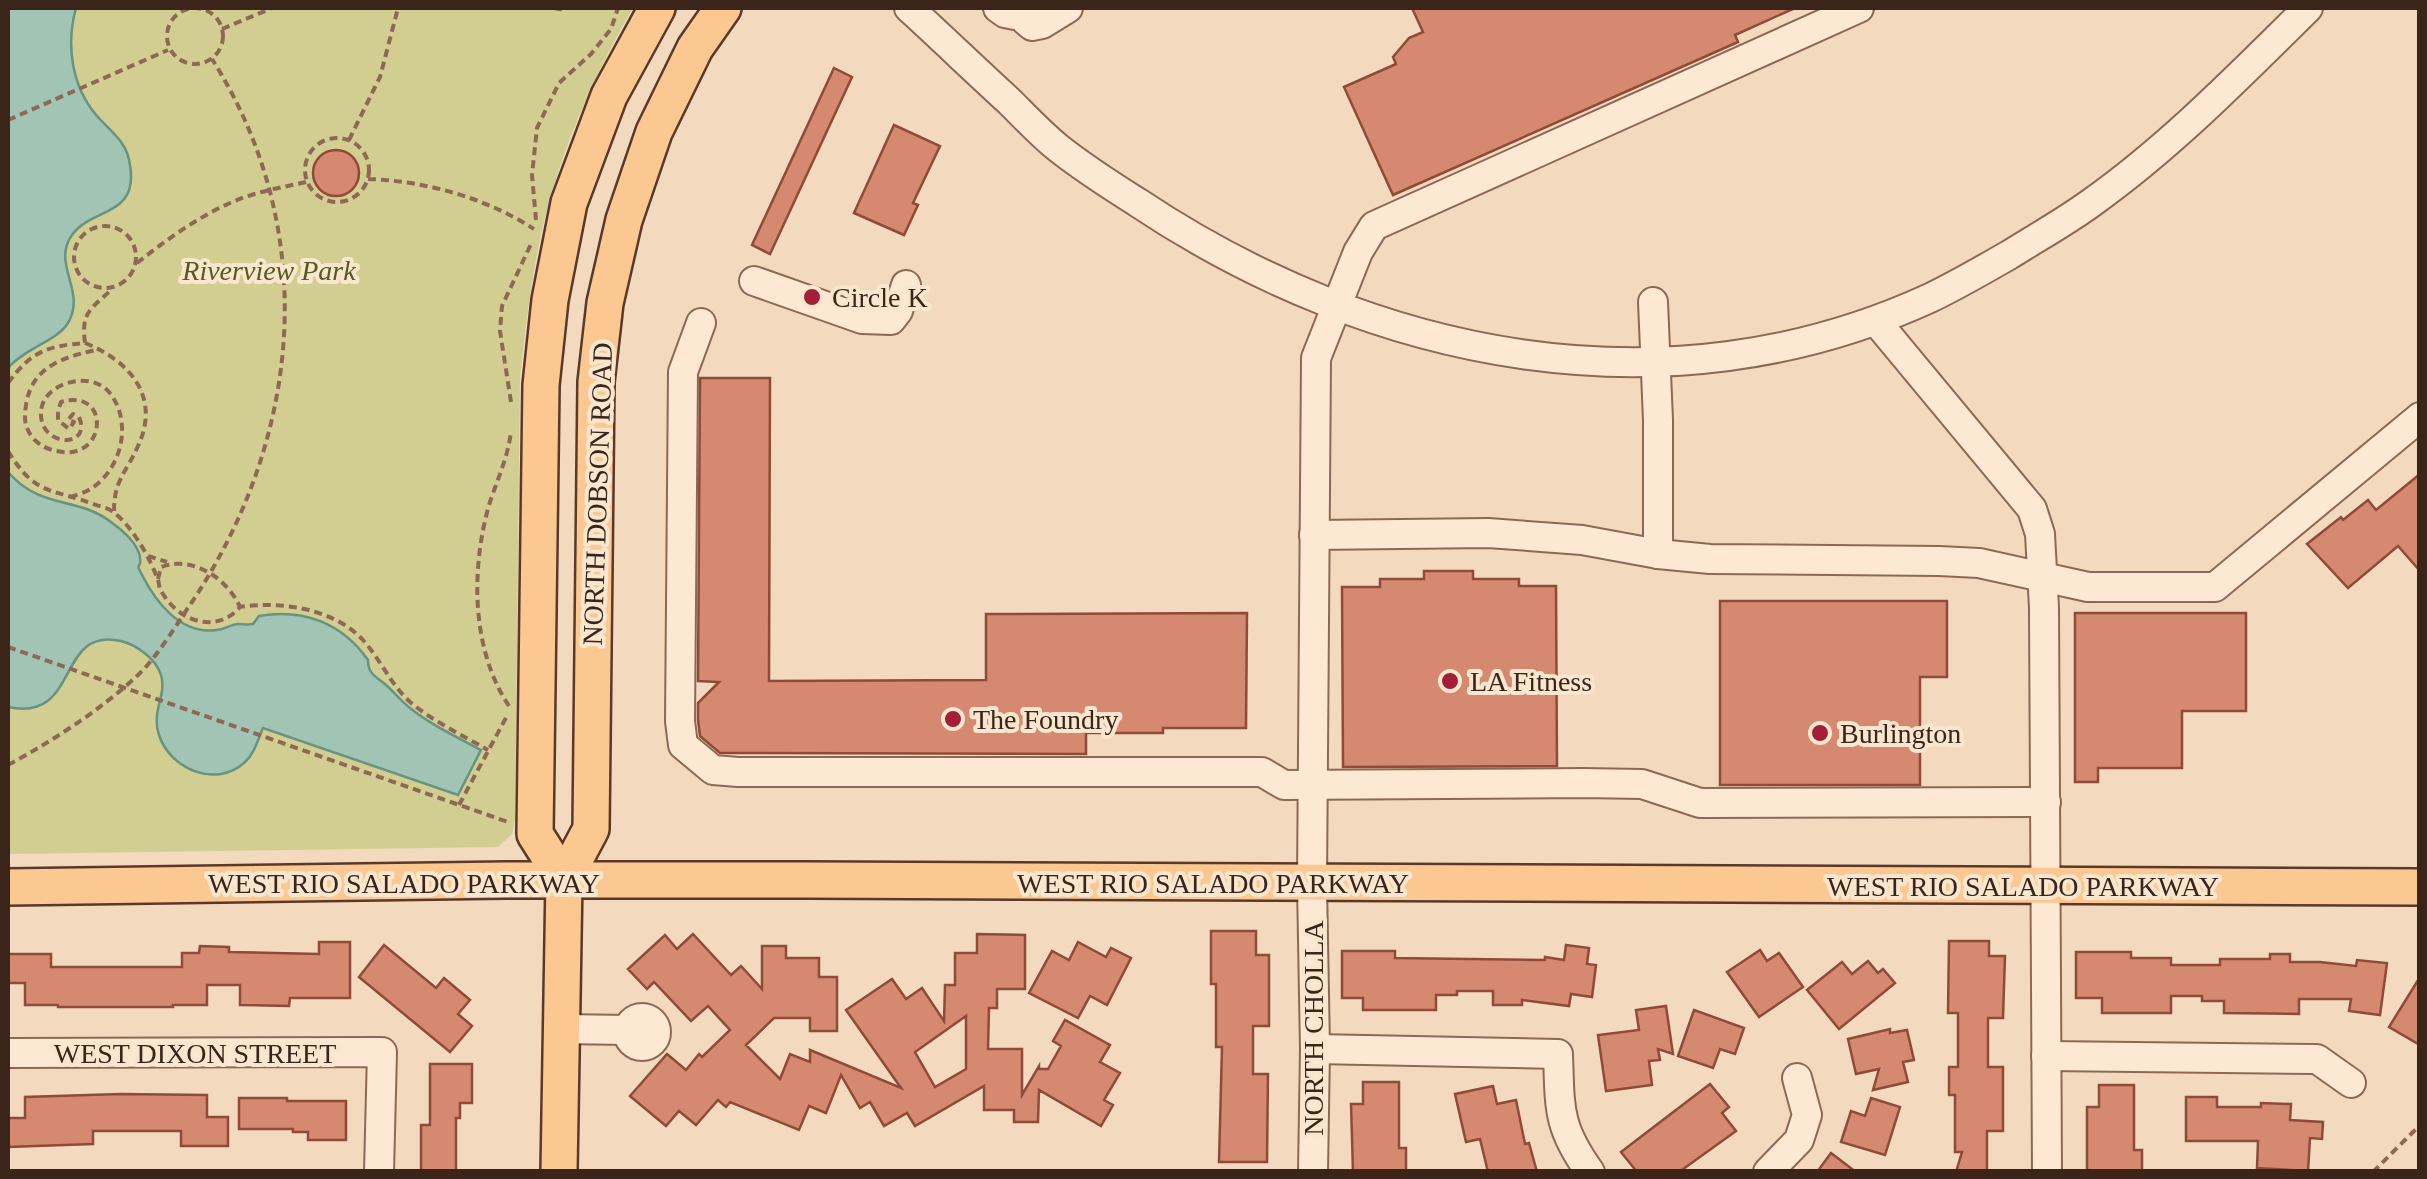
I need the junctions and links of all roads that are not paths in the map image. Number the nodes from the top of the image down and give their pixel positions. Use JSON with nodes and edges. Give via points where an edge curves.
{"nodes":[{"id":1,"x":657,"y":8,"type":"edge"},
{"id":2,"x":723,"y":8,"type":"edge"},
{"id":3,"x":909,"y":8,"type":"edge"},
{"id":4,"x":1068,"y":8,"type":"edge"},
{"id":5,"x":1859,"y":8,"type":"edge"},
{"id":6,"x":2308,"y":8,"type":"edge"},
{"id":7,"x":1022,"y":12,"type":"edge"},
{"id":8,"x":754,"y":281,"type":"dead end"},
{"id":9,"x":906,"y":286,"type":"dead end"},
{"id":10,"x":1653,"y":302,"type":"dead end"},
{"id":11,"x":1336,"y":306,"type":"junction"},
{"id":12,"x":1876,"y":321,"type":"junction"},
{"id":13,"x":701,"y":322,"type":"dead end"},
{"id":14,"x":1655,"y":362,"type":"junction"},
{"id":15,"x":2420,"y":417,"type":"edge"},
{"id":16,"x":1314,"y":535,"type":"junction"},
{"id":17,"x":1658,"y":554,"type":"junction"},
{"id":18,"x":2044,"y":576,"type":"junction"},
{"id":19,"x":1313,"y":786,"type":"junction"},
{"id":20,"x":2046,"y":802,"type":"junction"},
{"id":21,"x":564,"y":880,"type":"junction"},
{"id":22,"x":1312,"y":884,"type":"junction"},
{"id":23,"x":2046,"y":886,"type":"junction"},
{"id":24,"x":8,"y":887,"type":"edge"},
{"id":25,"x":2420,"y":887,"type":"edge"},
{"id":26,"x":562,"y":1029,"type":"junction"},
{"id":27,"x":628,"y":1030,"type":"dead end"},
{"id":28,"x":1315,"y":1049,"type":"junction"},
{"id":29,"x":8,"y":1053,"type":"edge"},
{"id":30,"x":2046,"y":1056,"type":"junction"},
{"id":31,"x":1797,"y":1078,"type":"dead end"},
{"id":32,"x":2350,"y":1083,"type":"dead end"},
{"id":33,"x":379,"y":1172,"type":"edge"},
{"id":34,"x":559,"y":1172,"type":"edge"},
{"id":35,"x":1314,"y":1172,"type":"edge"},
{"id":36,"x":1590,"y":1172,"type":"edge"},
{"id":37,"x":1768,"y":1172,"type":"edge"},
{"id":38,"x":2047,"y":1172,"type":"edge"}],
"edges":[{"from":1,"to":21,"type":"main road","name":"NORTH DOBSON ROAD","via":[[609,96],[569,203],[540,385],[534,834]]},
{"from":2,"to":21,"type":"main road","name":"NORTH DOBSON ROAD","via":[[694,48],[654,132],[605,303],[596,382],[591,829]]},
{"from":3,"to":11,"type":"street","via":[[1057,146],[1102,179],[1205,245]]},
{"from":4,"to":7,"type":"street","via":[[1032,26]]},
{"from":5,"to":11,"type":"street","name":"NORTH CHOLLA","via":[[1374,226]]},
{"from":6,"to":12,"type":"street","via":[[2208,106],[2090,204],[1984,269]]},
{"from":8,"to":9,"type":"street","via":[[880,321],[891,320]]},
{"from":10,"to":14,"type":"street"},
{"from":11,"to":14,"type":"street","via":[[1494,352]]},
{"from":11,"to":16,"type":"street","name":"NORTH CHOLLA","via":[[1316,358]]},
{"from":12,"to":14,"type":"street","via":[[1762,352]]},
{"from":12,"to":18,"type":"street","via":[[2032,509]]},
{"from":13,"to":19,"type":"street","via":[[683,372],[680,720],[683,744],[697,758],[713,770],[738,772],[1262,772],[1284,786]]},
{"from":14,"to":17,"type":"street"},
{"from":15,"to":18,"type":"street","via":[[2215,587],[2088,587]]},
{"from":16,"to":17,"type":"street","via":[[1544,535]]},
{"from":16,"to":19,"type":"street","name":"NORTH CHOLLA"},
{"from":17,"to":18,"type":"street","via":[[1939,560]]},
{"from":18,"to":20,"type":"street"},
{"from":19,"to":20,"type":"street","via":[[1642,784],[1700,803]]},
{"from":19,"to":22,"type":"street","name":"NORTH CHOLLA"},
{"from":20,"to":23,"type":"street"},
{"from":21,"to":22,"type":"main road","name":"WEST RIO SALADO PARKWAY"},
{"from":21,"to":24,"type":"main road","name":"WEST RIO SALADO PARKWAY"},
{"from":21,"to":26,"type":"main road","name":"NORTH DOBSON ROAD"},
{"from":22,"to":23,"type":"main road","name":"WEST RIO SALADO PARKWAY"},
{"from":22,"to":28,"type":"street","name":"NORTH CHOLLA"},
{"from":23,"to":25,"type":"main road","name":"WEST RIO SALADO PARKWAY"},
{"from":23,"to":30,"type":"street"},
{"from":26,"to":27,"type":"street"},
{"from":26,"to":34,"type":"main road","name":"NORTH DOBSON ROAD"},
{"from":28,"to":35,"type":"street","name":"NORTH CHOLLA"},
{"from":28,"to":36,"type":"street","via":[[1558,1054],[1562,1122]]},
{"from":29,"to":33,"type":"street","name":"WEST DIXON STREET","via":[[382,1052]]},
{"from":30,"to":32,"type":"street","via":[[2317,1059]]},
{"from":30,"to":38,"type":"street"},
{"from":31,"to":37,"type":"street","via":[[1807,1115],[1800,1140]]}]}
